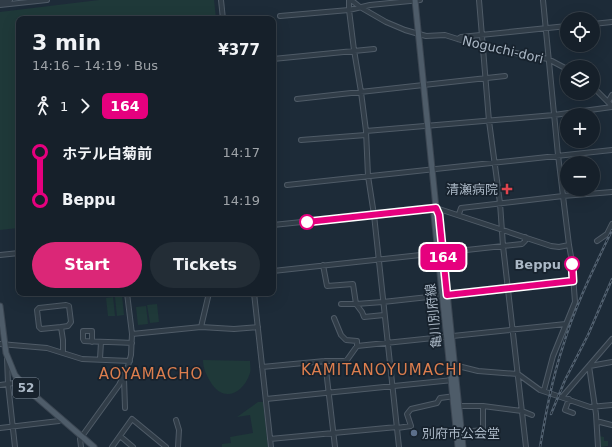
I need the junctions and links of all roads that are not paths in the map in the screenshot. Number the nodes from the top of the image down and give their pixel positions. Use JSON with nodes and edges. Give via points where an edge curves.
{"nodes":[{"id":1,"x":10,"y":0,"type":"edge"},
{"id":2,"x":47,"y":0,"type":"edge"},
{"id":3,"x":221,"y":0,"type":"edge"},
{"id":4,"x":350,"y":0,"type":"edge"},
{"id":5,"x":416,"y":0,"type":"edge"},
{"id":6,"x":479,"y":0,"type":"edge"},
{"id":7,"x":543,"y":0,"type":"edge"},
{"id":8,"x":0,"y":1,"type":"edge"},
{"id":9,"x":0,"y":5,"type":"edge"},
{"id":10,"x":360,"y":7,"type":"junction"},
{"id":11,"x":349,"y":10,"type":"junction"},
{"id":12,"x":223,"y":16,"type":"edge"},
{"id":13,"x":280,"y":16,"type":"dead end"},
{"id":14,"x":612,"y":22,"type":"edge"},
{"id":15,"x":600,"y":23,"type":"edge"},
{"id":16,"x":560,"y":27,"type":"edge"},
{"id":17,"x":546,"y":29,"type":"junction"},
{"id":18,"x":418,"y":34,"type":"junction"},
{"id":19,"x":482,"y":35,"type":"junction"},
{"id":20,"x":458,"y":39,"type":"junction"},
{"id":21,"x":483,"y":48,"type":"junction"},
{"id":22,"x":374,"y":49,"type":"dead end"},
{"id":23,"x":354,"y":50,"type":"junction"},
{"id":24,"x":276,"y":59,"type":"edge"},
{"id":25,"x":548,"y":60,"type":"junction"},
{"id":26,"x":560,"y":66,"type":"edge"},
{"id":27,"x":505,"y":76,"type":"dead end"},
{"id":28,"x":486,"y":78,"type":"junction"},
{"id":29,"x":423,"y":85,"type":"junction"},
{"id":30,"x":361,"y":92,"type":"junction"},
{"id":31,"x":600,"y":94,"type":"edge"},
{"id":32,"x":612,"y":95,"type":"edge"},
{"id":33,"x":297,"y":99,"type":"dead end"},
{"id":34,"x":608,"y":102,"type":"junction"},
{"id":35,"x":612,"y":107,"type":"edge"},
{"id":36,"x":554,"y":115,"type":"junction"},
{"id":37,"x":489,"y":121,"type":"junction"},
{"id":38,"x":427,"y":126,"type":"junction"},
{"id":39,"x":366,"y":133,"type":"junction"},
{"id":40,"x":301,"y":140,"type":"dead end"},
{"id":41,"x":612,"y":150,"type":"edge"},
{"id":42,"x":558,"y":155,"type":"junction"},
{"id":43,"x":495,"y":162,"type":"junction"},
{"id":44,"x":432,"y":169,"type":"junction"},
{"id":45,"x":560,"y":171,"type":"edge"},
{"id":46,"x":368,"y":176,"type":"junction"},
{"id":47,"x":287,"y":185,"type":"dead end"},
{"id":48,"x":612,"y":192,"type":"edge"},
{"id":49,"x":600,"y":193,"type":"edge"},
{"id":50,"x":563,"y":196,"type":"joint"},
{"id":51,"x":500,"y":203,"type":"junction"},
{"id":52,"x":436,"y":208,"type":"junction"},
{"id":53,"x":458,"y":214,"type":"junction"},
{"id":54,"x":374,"y":215,"type":"junction"},
{"id":55,"x":612,"y":224,"type":"edge"},
{"id":56,"x":276,"y":225,"type":"edge"},
{"id":57,"x":503,"y":229,"type":"junction"},
{"id":58,"x":525,"y":237,"type":"junction"},
{"id":59,"x":597,"y":241,"type":"dead end"},
{"id":60,"x":569,"y":245,"type":"junction"},
{"id":61,"x":503,"y":246,"type":"junction"},
{"id":62,"x":16,"y":253,"type":"edge"},
{"id":63,"x":440,"y":253,"type":"junction"},
{"id":64,"x":0,"y":255,"type":"edge"},
{"id":65,"x":379,"y":260,"type":"junction"},
{"id":66,"x":323,"y":265,"type":"junction"},
{"id":67,"x":276,"y":271,"type":"edge"},
{"id":68,"x":573,"y":281,"type":"junction"},
{"id":69,"x":509,"y":288,"type":"junction"},
{"id":70,"x":444,"y":295,"type":"junction"},
{"id":71,"x":127,"y":296,"type":"edge"},
{"id":72,"x":209,"y":296,"type":"edge"},
{"id":73,"x":254,"y":296,"type":"edge"},
{"id":74,"x":383,"y":302,"type":"junction"},
{"id":75,"x":341,"y":304,"type":"dead end"},
{"id":76,"x":356,"y":304,"type":"junction"},
{"id":77,"x":0,"y":306,"type":"edge"},
{"id":78,"x":384,"y":315,"type":"junction"},
{"id":79,"x":334,"y":318,"type":"dead end"},
{"id":80,"x":566,"y":324,"type":"junction"},
{"id":81,"x":61,"y":327,"type":"junction"},
{"id":82,"x":201,"y":327,"type":"junction"},
{"id":83,"x":258,"y":327,"type":"junction"},
{"id":84,"x":513,"y":330,"type":"junction"},
{"id":85,"x":132,"y":334,"type":"junction"},
{"id":86,"x":449,"y":337,"type":"junction"},
{"id":87,"x":612,"y":339,"type":"edge"},
{"id":88,"x":92,"y":342,"type":"dead end"},
{"id":89,"x":101,"y":342,"type":"junction"},
{"id":90,"x":132,"y":343,"type":"junction"},
{"id":91,"x":2,"y":344,"type":"edge"},
{"id":92,"x":388,"y":344,"type":"junction"},
{"id":93,"x":357,"y":346,"type":"junction"},
{"id":94,"x":63,"y":352,"type":"junction"},
{"id":95,"x":7,"y":357,"type":"junction"},
{"id":96,"x":100,"y":359,"type":"junction"},
{"id":97,"x":130,"y":361,"type":"junction"},
{"id":98,"x":326,"y":361,"type":"junction"},
{"id":99,"x":612,"y":362,"type":"edge"},
{"id":100,"x":454,"y":365,"type":"junction"},
{"id":101,"x":589,"y":366,"type":"junction"},
{"id":102,"x":262,"y":367,"type":"junction"},
{"id":103,"x":518,"y":374,"type":"junction"},
{"id":104,"x":124,"y":378,"type":"junction"},
{"id":105,"x":454,"y":380,"type":"junction"},
{"id":106,"x":21,"y":382,"type":"junction"},
{"id":107,"x":8,"y":384,"type":"junction"},
{"id":108,"x":0,"y":385,"type":"edge"},
{"id":109,"x":392,"y":386,"type":"junction"},
{"id":110,"x":544,"y":390,"type":"junction"},
{"id":111,"x":329,"y":392,"type":"junction"},
{"id":112,"x":455,"y":396,"type":"junction"},
{"id":113,"x":562,"y":397,"type":"junction"},
{"id":114,"x":266,"y":399,"type":"junction"},
{"id":115,"x":569,"y":399,"type":"junction"},
{"id":116,"x":612,"y":405,"type":"edge"},
{"id":117,"x":459,"y":406,"type":"junction"},
{"id":118,"x":483,"y":406,"type":"junction"},
{"id":119,"x":594,"y":407,"type":"junction"},
{"id":120,"x":125,"y":408,"type":"dead end"},
{"id":121,"x":522,"y":411,"type":"junction"},
{"id":122,"x":569,"y":414,"type":"dead end"},
{"id":123,"x":532,"y":415,"type":"dead end"},
{"id":124,"x":61,"y":419,"type":"junction"},
{"id":125,"x":176,"y":420,"type":"dead end"},
{"id":126,"x":597,"y":423,"type":"junction"},
{"id":127,"x":612,"y":425,"type":"edge"},
{"id":128,"x":13,"y":427,"type":"junction"},
{"id":129,"x":0,"y":428,"type":"edge"},
{"id":130,"x":397,"y":428,"type":"junction"},
{"id":131,"x":462,"y":432,"type":"junction"},
{"id":132,"x":334,"y":433,"type":"junction"},
{"id":133,"x":120,"y":436,"type":"junction"},
{"id":134,"x":82,"y":437,"type":"junction"},
{"id":135,"x":270,"y":439,"type":"junction"},
{"id":136,"x":15,"y":447,"type":"edge"},
{"id":137,"x":81,"y":447,"type":"edge"},
{"id":138,"x":94,"y":447,"type":"edge"},
{"id":139,"x":112,"y":447,"type":"edge"},
{"id":140,"x":133,"y":447,"type":"edge"},
{"id":141,"x":166,"y":447,"type":"edge"},
{"id":142,"x":178,"y":447,"type":"edge"},
{"id":143,"x":271,"y":447,"type":"edge"},
{"id":144,"x":335,"y":447,"type":"edge"},
{"id":145,"x":399,"y":447,"type":"edge"},
{"id":146,"x":458,"y":447,"type":"edge"},
{"id":147,"x":463,"y":447,"type":"edge"},
{"id":148,"x":526,"y":447,"type":"edge"},
{"id":149,"x":598,"y":447,"type":"edge"}],
"edges":[{"from":1,"to":8,"type":"street"},
{"from":2,"to":9,"type":"street"},
{"from":3,"to":12,"type":"street"},
{"from":4,"to":10,"type":"street","name":"Noguchi-dori"},
{"from":4,"to":11,"type":"street"},
{"from":5,"to":10,"type":"street"},
{"from":5,"to":18,"type":"main road","name":"亀川別府線"},
{"from":6,"to":19,"type":"street"},
{"from":7,"to":17,"type":"street"},
{"from":10,"to":11,"type":"street"},
{"from":10,"to":18,"type":"street","name":"Noguchi-dori","via":[[386,22]]},
{"from":11,"to":13,"type":"street"},
{"from":11,"to":23,"type":"street"},
{"from":14,"to":15,"type":"street"},
{"from":16,"to":17,"type":"street"},
{"from":17,"to":19,"type":"street"},
{"from":17,"to":25,"type":"street"},
{"from":18,"to":20,"type":"street","name":"Noguchi-dori","via":[[445,35]]},
{"from":18,"to":29,"type":"main road","name":"亀川別府線"},
{"from":19,"to":20,"type":"street"},
{"from":19,"to":21,"type":"street"},
{"from":20,"to":21,"type":"street","name":"Noguchi-dori"},
{"from":21,"to":25,"type":"street","name":"Noguchi-dori"},
{"from":21,"to":28,"type":"street"},
{"from":22,"to":23,"type":"street"},
{"from":23,"to":24,"type":"street"},
{"from":23,"to":30,"type":"street"},
{"from":25,"to":26,"type":"street","name":"Noguchi-dori"},
{"from":25,"to":36,"type":"street"},
{"from":27,"to":28,"type":"street"},
{"from":28,"to":29,"type":"street"},
{"from":28,"to":37,"type":"street"},
{"from":29,"to":30,"type":"street"},
{"from":29,"to":38,"type":"main road","name":"亀川別府線"},
{"from":30,"to":33,"type":"street"},
{"from":30,"to":39,"type":"street"},
{"from":31,"to":34,"type":"street"},
{"from":32,"to":34,"type":"street"},
{"from":34,"to":35,"type":"street"},
{"from":35,"to":36,"type":"street"},
{"from":36,"to":37,"type":"street"},
{"from":36,"to":42,"type":"street"},
{"from":37,"to":38,"type":"street"},
{"from":37,"to":43,"type":"street"},
{"from":38,"to":39,"type":"street"},
{"from":38,"to":44,"type":"main road","name":"亀川別府線"},
{"from":39,"to":40,"type":"street"},
{"from":39,"to":46,"type":"street"},
{"from":41,"to":42,"type":"street"},
{"from":42,"to":43,"type":"street"},
{"from":42,"to":45,"type":"street"},
{"from":43,"to":44,"type":"street"},
{"from":43,"to":51,"type":"street"},
{"from":44,"to":46,"type":"street"},
{"from":44,"to":52,"type":"main road","name":"亀川別府線"},
{"from":46,"to":47,"type":"street"},
{"from":46,"to":54,"type":"street"},
{"from":48,"to":49,"type":"street"},
{"from":50,"to":51,"type":"street"},
{"from":50,"to":60,"type":"street"},
{"from":51,"to":53,"type":"street","via":[[461,208]]},
{"from":51,"to":57,"type":"street"},
{"from":52,"to":53,"type":"street"},
{"from":52,"to":54,"type":"street"},
{"from":52,"to":63,"type":"main road","name":"亀川別府線","via":[[439,215]]},
{"from":53,"to":57,"type":"street"},
{"from":54,"to":56,"type":"street"},
{"from":54,"to":65,"type":"street"},
{"from":55,"to":59,"type":"street","via":[[607,234]]},
{"from":57,"to":58,"type":"street"},
{"from":57,"to":61,"type":"street"},
{"from":58,"to":60,"type":"street","via":[[551,246]]},
{"from":58,"to":61,"type":"street","via":[[522,244]]},
{"from":60,"to":68,"type":"street"},
{"from":61,"to":63,"type":"street"},
{"from":61,"to":69,"type":"street"},
{"from":62,"to":64,"type":"street"},
{"from":63,"to":65,"type":"street"},
{"from":63,"to":70,"type":"main road","name":"亀川別府線"},
{"from":65,"to":66,"type":"street"},
{"from":65,"to":74,"type":"street"},
{"from":66,"to":67,"type":"street"},
{"from":66,"to":76,"type":"street","via":[[327,286],[353,284]]},
{"from":68,"to":69,"type":"street"},
{"from":68,"to":80,"type":"street","via":[[575,302]]},
{"from":69,"to":70,"type":"street"},
{"from":69,"to":84,"type":"street"},
{"from":70,"to":74,"type":"street"},
{"from":70,"to":86,"type":"main road","name":"亀川別府線"},
{"from":71,"to":85,"type":"street"},
{"from":72,"to":82,"type":"street"},
{"from":73,"to":83,"type":"street"},
{"from":74,"to":76,"type":"street"},
{"from":74,"to":78,"type":"street"},
{"from":75,"to":76,"type":"street"},
{"from":76,"to":78,"type":"street","via":[[364,317]]},
{"from":77,"to":91,"type":"main road","number":"52"},
{"from":78,"to":92,"type":"street"},
{"from":79,"to":93,"type":"street","via":[[341,335],[346,340],[357,341]]},
{"from":80,"to":84,"type":"street"},
{"from":80,"to":110,"type":"street","via":[[553,356]]},
{"from":81,"to":81,"type":"street","via":[[41,329],[37,310],[69,306],[70,322],[68,326]]},
{"from":81,"to":94,"type":"street"},
{"from":82,"to":83,"type":"street"},
{"from":82,"to":85,"type":"street"},
{"from":83,"to":102,"type":"street"},
{"from":84,"to":86,"type":"street"},
{"from":84,"to":103,"type":"street"},
{"from":85,"to":90,"type":"street"},
{"from":86,"to":92,"type":"street"},
{"from":86,"to":100,"type":"main road","name":"亀川別府線"},
{"from":86,"to":105,"type":"main road","name":"亀川別府線"},
{"from":87,"to":101,"type":"street"},
{"from":88,"to":89,"type":"street"},
{"from":89,"to":90,"type":"street"},
{"from":89,"to":96,"type":"street"},
{"from":90,"to":97,"type":"street"},
{"from":91,"to":94,"type":"street","via":[[38,346]]},
{"from":91,"to":95,"type":"main road","number":"52"},
{"from":92,"to":93,"type":"street"},
{"from":92,"to":109,"type":"street"},
{"from":93,"to":98,"type":"street","via":[[347,360]]},
{"from":94,"to":96,"type":"street","via":[[82,359]]},
{"from":95,"to":106,"type":"main road","number":"52","via":[[13,372]]},
{"from":95,"to":107,"type":"street"},
{"from":96,"to":97,"type":"street"},
{"from":97,"to":104,"type":"street"},
{"from":98,"to":102,"type":"street"},
{"from":98,"to":111,"type":"street"},
{"from":99,"to":101,"type":"street"},
{"from":100,"to":103,"type":"street","via":[[478,371]]},
{"from":100,"to":105,"type":"main road","name":"亀川別府線"},
{"from":101,"to":113,"type":"street"},
{"from":101,"to":119,"type":"street"},
{"from":102,"to":114,"type":"street"},
{"from":103,"to":110,"type":"street"},
{"from":103,"to":121,"type":"street"},
{"from":104,"to":120,"type":"street"},
{"from":104,"to":134,"type":"street"},
{"from":105,"to":109,"type":"street"},
{"from":105,"to":112,"type":"main road","name":"亀川別府線"},
{"from":106,"to":107,"type":"street"},
{"from":106,"to":124,"type":"main road","number":"52"},
{"from":107,"to":108,"type":"street"},
{"from":107,"to":128,"type":"street"},
{"from":109,"to":111,"type":"street"},
{"from":109,"to":130,"type":"street"},
{"from":110,"to":113,"type":"street"},
{"from":111,"to":114,"type":"street"},
{"from":111,"to":132,"type":"street"},
{"from":112,"to":117,"type":"main road","name":"亀川別府線"},
{"from":112,"to":130,"type":"street","via":[[440,398],[437,402],[411,409],[407,414],[412,426]]},
{"from":112,"to":146,"type":"main road","name":"亀川別府線"},
{"from":113,"to":115,"type":"street"},
{"from":114,"to":135,"type":"street"},
{"from":115,"to":119,"type":"street"},
{"from":115,"to":122,"type":"street","via":[[565,410]]},
{"from":116,"to":119,"type":"street"},
{"from":117,"to":118,"type":"street"},
{"from":117,"to":131,"type":"main road","name":"亀川別府線"},
{"from":118,"to":121,"type":"street"},
{"from":118,"to":131,"type":"street","via":[[483,430]]},
{"from":119,"to":126,"type":"street"},
{"from":121,"to":123,"type":"street"},
{"from":121,"to":148,"type":"street"},
{"from":124,"to":128,"type":"street"},
{"from":124,"to":134,"type":"main road","number":"52"},
{"from":125,"to":142,"type":"street"},
{"from":126,"to":127,"type":"street"},
{"from":126,"to":149,"type":"street"},
{"from":128,"to":129,"type":"street"},
{"from":128,"to":136,"type":"street"},
{"from":130,"to":132,"type":"street"},
{"from":130,"to":145,"type":"street"},
{"from":131,"to":147,"type":"main road","name":"亀川別府線"},
{"from":132,"to":135,"type":"street"},
{"from":132,"to":144,"type":"street"},
{"from":133,"to":139,"type":"street"},
{"from":133,"to":140,"type":"street"},
{"from":133,"to":141,"type":"street","via":[[132,419]]},
{"from":134,"to":137,"type":"street"},
{"from":134,"to":138,"type":"main road","number":"52"},
{"from":135,"to":143,"type":"street"}]}
